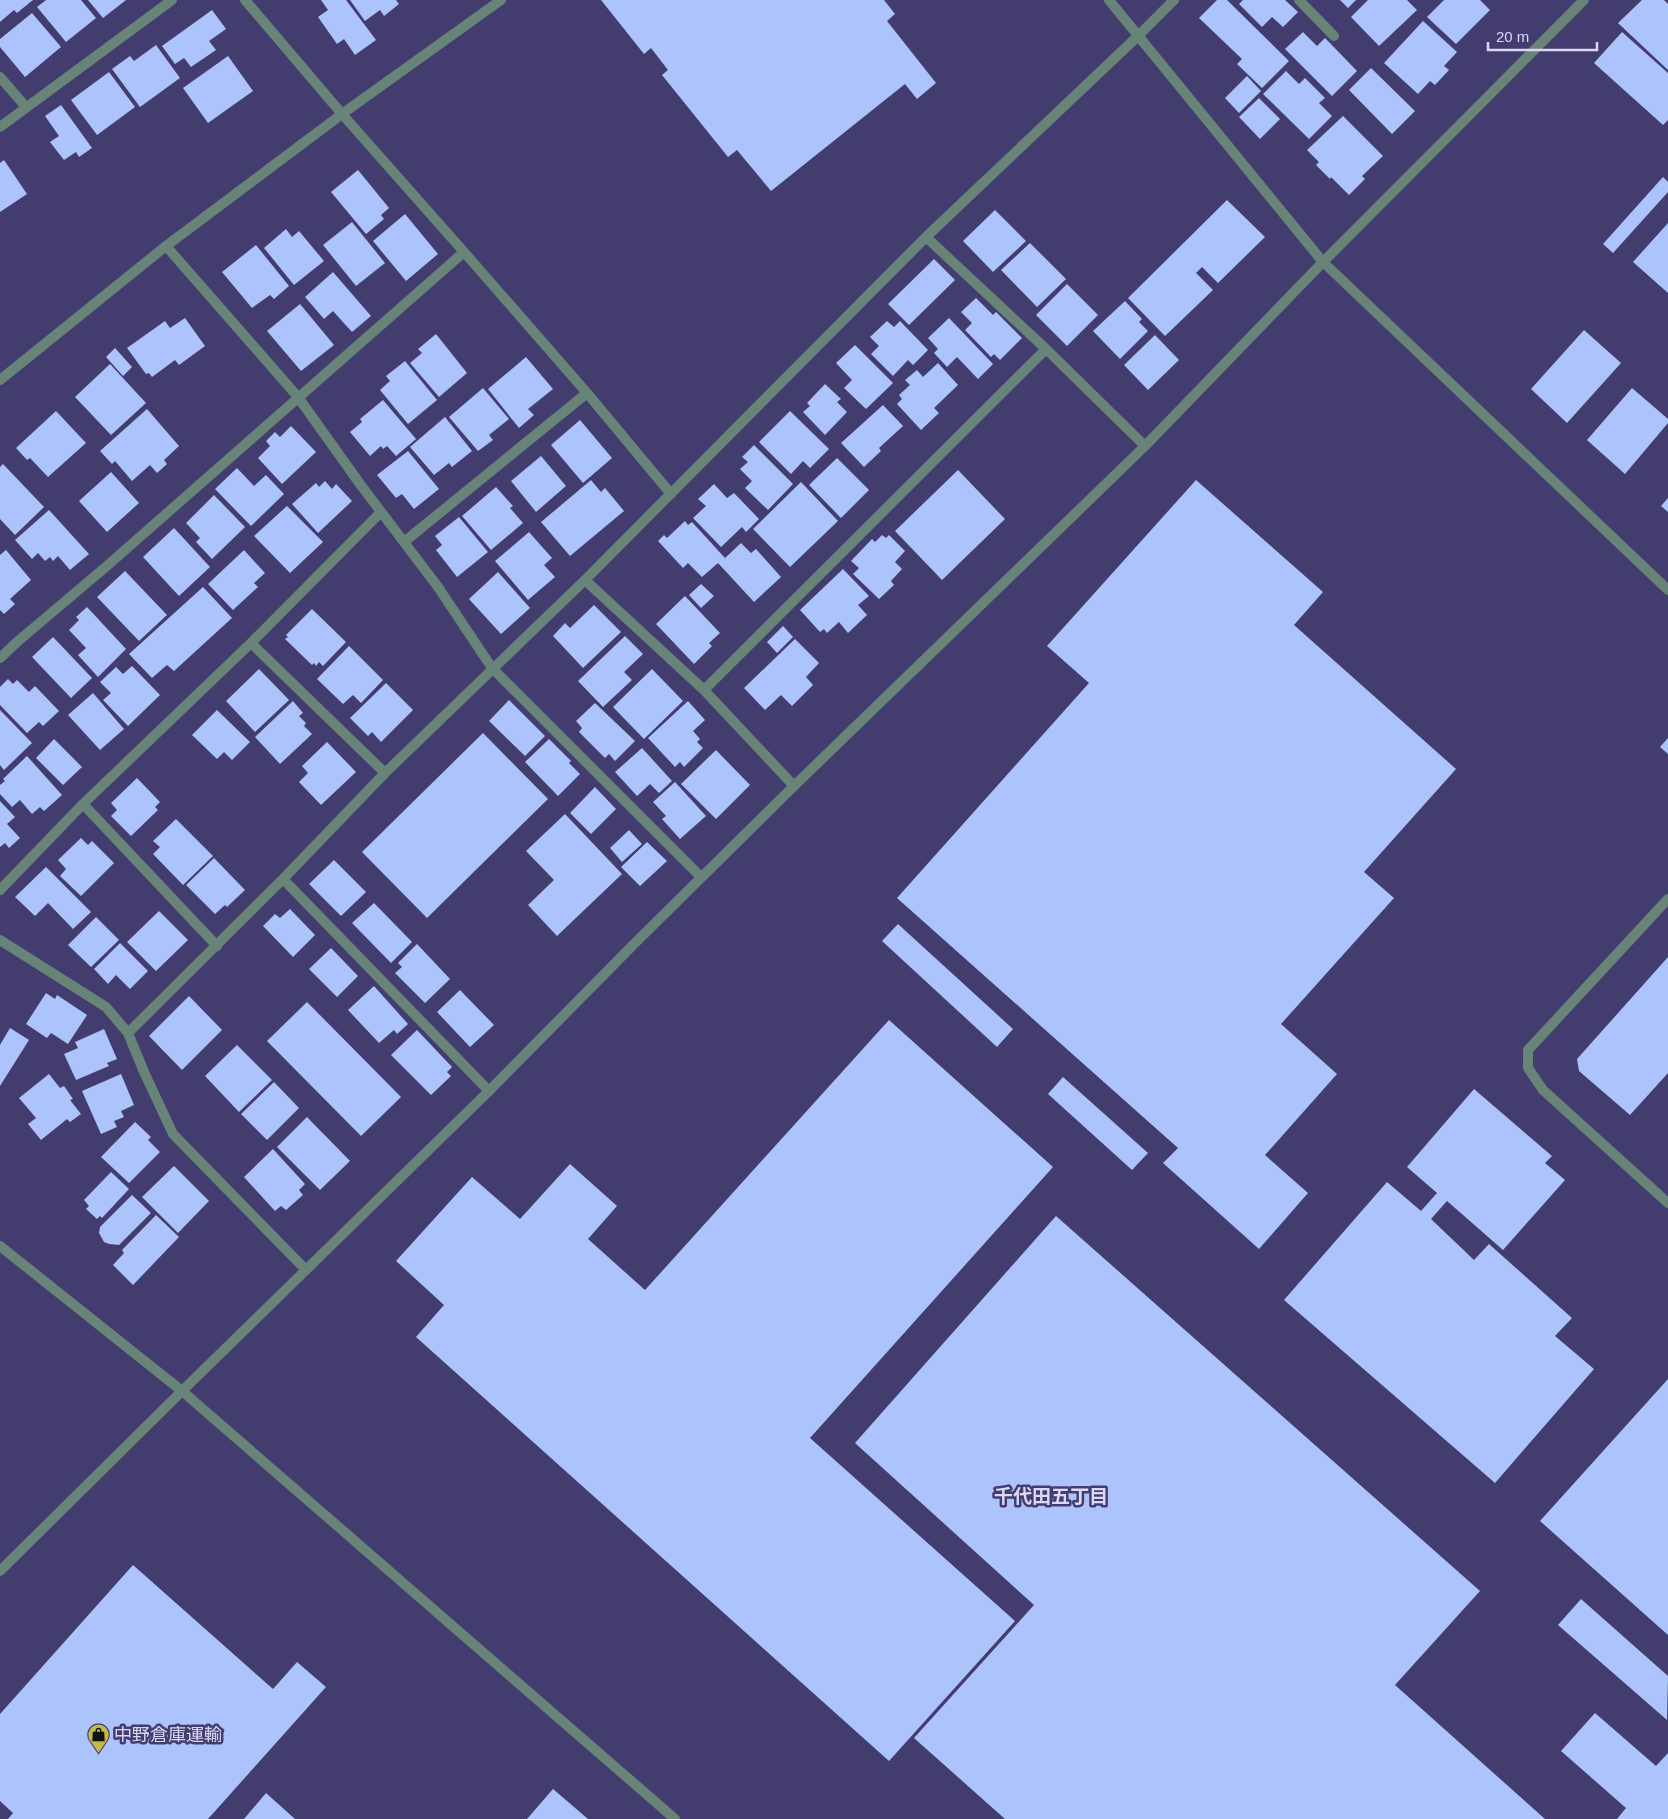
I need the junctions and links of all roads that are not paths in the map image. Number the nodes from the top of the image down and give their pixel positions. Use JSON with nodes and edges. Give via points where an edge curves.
{"nodes":[{"id":1,"x":172,"y":0,"type":"edge"},
{"id":2,"x":245,"y":0,"type":"edge"},
{"id":3,"x":501,"y":0,"type":"edge"},
{"id":4,"x":1109,"y":0,"type":"edge"},
{"id":5,"x":1174,"y":0,"type":"edge"},
{"id":6,"x":1300,"y":0,"type":"edge"},
{"id":7,"x":1584,"y":0,"type":"edge"},
{"id":8,"x":1138,"y":36,"type":"junction"},
{"id":9,"x":1334,"y":36,"type":"dead end"},
{"id":10,"x":0,"y":77,"type":"edge"},
{"id":11,"x":26,"y":107,"type":"junction"},
{"id":12,"x":342,"y":114,"type":"junction"},
{"id":13,"x":0,"y":127,"type":"edge"},
{"id":14,"x":926,"y":237,"type":"junction"},
{"id":15,"x":166,"y":246,"type":"junction"},
{"id":16,"x":464,"y":252,"type":"junction"},
{"id":17,"x":1323,"y":262,"type":"junction"},
{"id":18,"x":1046,"y":349,"type":"junction"},
{"id":19,"x":0,"y":380,"type":"edge"},
{"id":20,"x":587,"y":393,"type":"junction"},
{"id":21,"x":298,"y":397,"type":"junction"},
{"id":22,"x":1145,"y":446,"type":"junction"},
{"id":23,"x":671,"y":494,"type":"junction"},
{"id":24,"x":382,"y":512,"type":"junction"},
{"id":25,"x":404,"y":542,"type":"junction"},
{"id":26,"x":586,"y":580,"type":"junction"},
{"id":27,"x":1668,"y":590,"type":"edge"},
{"id":28,"x":251,"y":643,"type":"junction"},
{"id":29,"x":0,"y":658,"type":"edge"},
{"id":30,"x":492,"y":668,"type":"junction"},
{"id":31,"x":704,"y":690,"type":"junction"},
{"id":32,"x":385,"y":773,"type":"junction"},
{"id":33,"x":794,"y":786,"type":"junction"},
{"id":34,"x":83,"y":804,"type":"junction"},
{"id":35,"x":701,"y":877,"type":"junction"},
{"id":36,"x":283,"y":879,"type":"junction"},
{"id":37,"x":0,"y":890,"type":"edge"},
{"id":38,"x":1668,"y":899,"type":"edge"},
{"id":39,"x":0,"y":940,"type":"edge"},
{"id":40,"x":217,"y":946,"type":"junction"},
{"id":41,"x":128,"y":1033,"type":"junction"},
{"id":42,"x":489,"y":1091,"type":"junction"},
{"id":43,"x":1668,"y":1203,"type":"edge"},
{"id":44,"x":0,"y":1246,"type":"edge"},
{"id":45,"x":306,"y":1270,"type":"junction"},
{"id":46,"x":182,"y":1390,"type":"junction"},
{"id":47,"x":0,"y":1571,"type":"edge"},
{"id":48,"x":676,"y":1819,"type":"edge"}],
"edges":[{"from":1,"to":11,"type":"street"},
{"from":2,"to":12,"type":"street"},
{"from":3,"to":12,"type":"street"},
{"from":4,"to":8,"type":"street"},
{"from":5,"to":8,"type":"street"},
{"from":6,"to":9,"type":"street"},
{"from":7,"to":17,"type":"street"},
{"from":8,"to":14,"type":"street"},
{"from":8,"to":17,"type":"street"},
{"from":10,"to":11,"type":"street"},
{"from":11,"to":13,"type":"street"},
{"from":12,"to":15,"type":"street"},
{"from":12,"to":16,"type":"street"},
{"from":14,"to":18,"type":"street"},
{"from":14,"to":23,"type":"street"},
{"from":15,"to":19,"type":"street"},
{"from":15,"to":21,"type":"street"},
{"from":16,"to":20,"type":"street"},
{"from":16,"to":21,"type":"street"},
{"from":17,"to":22,"type":"street"},
{"from":17,"to":27,"type":"street"},
{"from":18,"to":22,"type":"street"},
{"from":18,"to":31,"type":"street"},
{"from":20,"to":23,"type":"street"},
{"from":20,"to":25,"type":"street"},
{"from":21,"to":24,"type":"street"},
{"from":21,"to":29,"type":"street"},
{"from":22,"to":33,"type":"street"},
{"from":23,"to":26,"type":"street"},
{"from":24,"to":25,"type":"street"},
{"from":24,"to":28,"type":"street"},
{"from":25,"to":30,"type":"street"},
{"from":26,"to":30,"type":"street"},
{"from":26,"to":31,"type":"street"},
{"from":28,"to":32,"type":"street"},
{"from":28,"to":34,"type":"street"},
{"from":30,"to":32,"type":"street"},
{"from":30,"to":35,"type":"street"},
{"from":31,"to":33,"type":"street"},
{"from":32,"to":36,"type":"street"},
{"from":33,"to":35,"type":"street"},
{"from":34,"to":37,"type":"street"},
{"from":34,"to":40,"type":"street"},
{"from":35,"to":42,"type":"street"},
{"from":36,"to":40,"type":"street"},
{"from":36,"to":42,"type":"street"},
{"from":38,"to":43,"type":"street","via":[[1528,1050],[1528,1068],[1543,1090]]},
{"from":39,"to":41,"type":"street","via":[[106,1007]]},
{"from":40,"to":41,"type":"street"},
{"from":41,"to":45,"type":"street","via":[[173,1134]]},
{"from":42,"to":45,"type":"street"},
{"from":44,"to":46,"type":"street"},
{"from":45,"to":46,"type":"street"},
{"from":46,"to":47,"type":"street"},
{"from":46,"to":48,"type":"street"}]}
